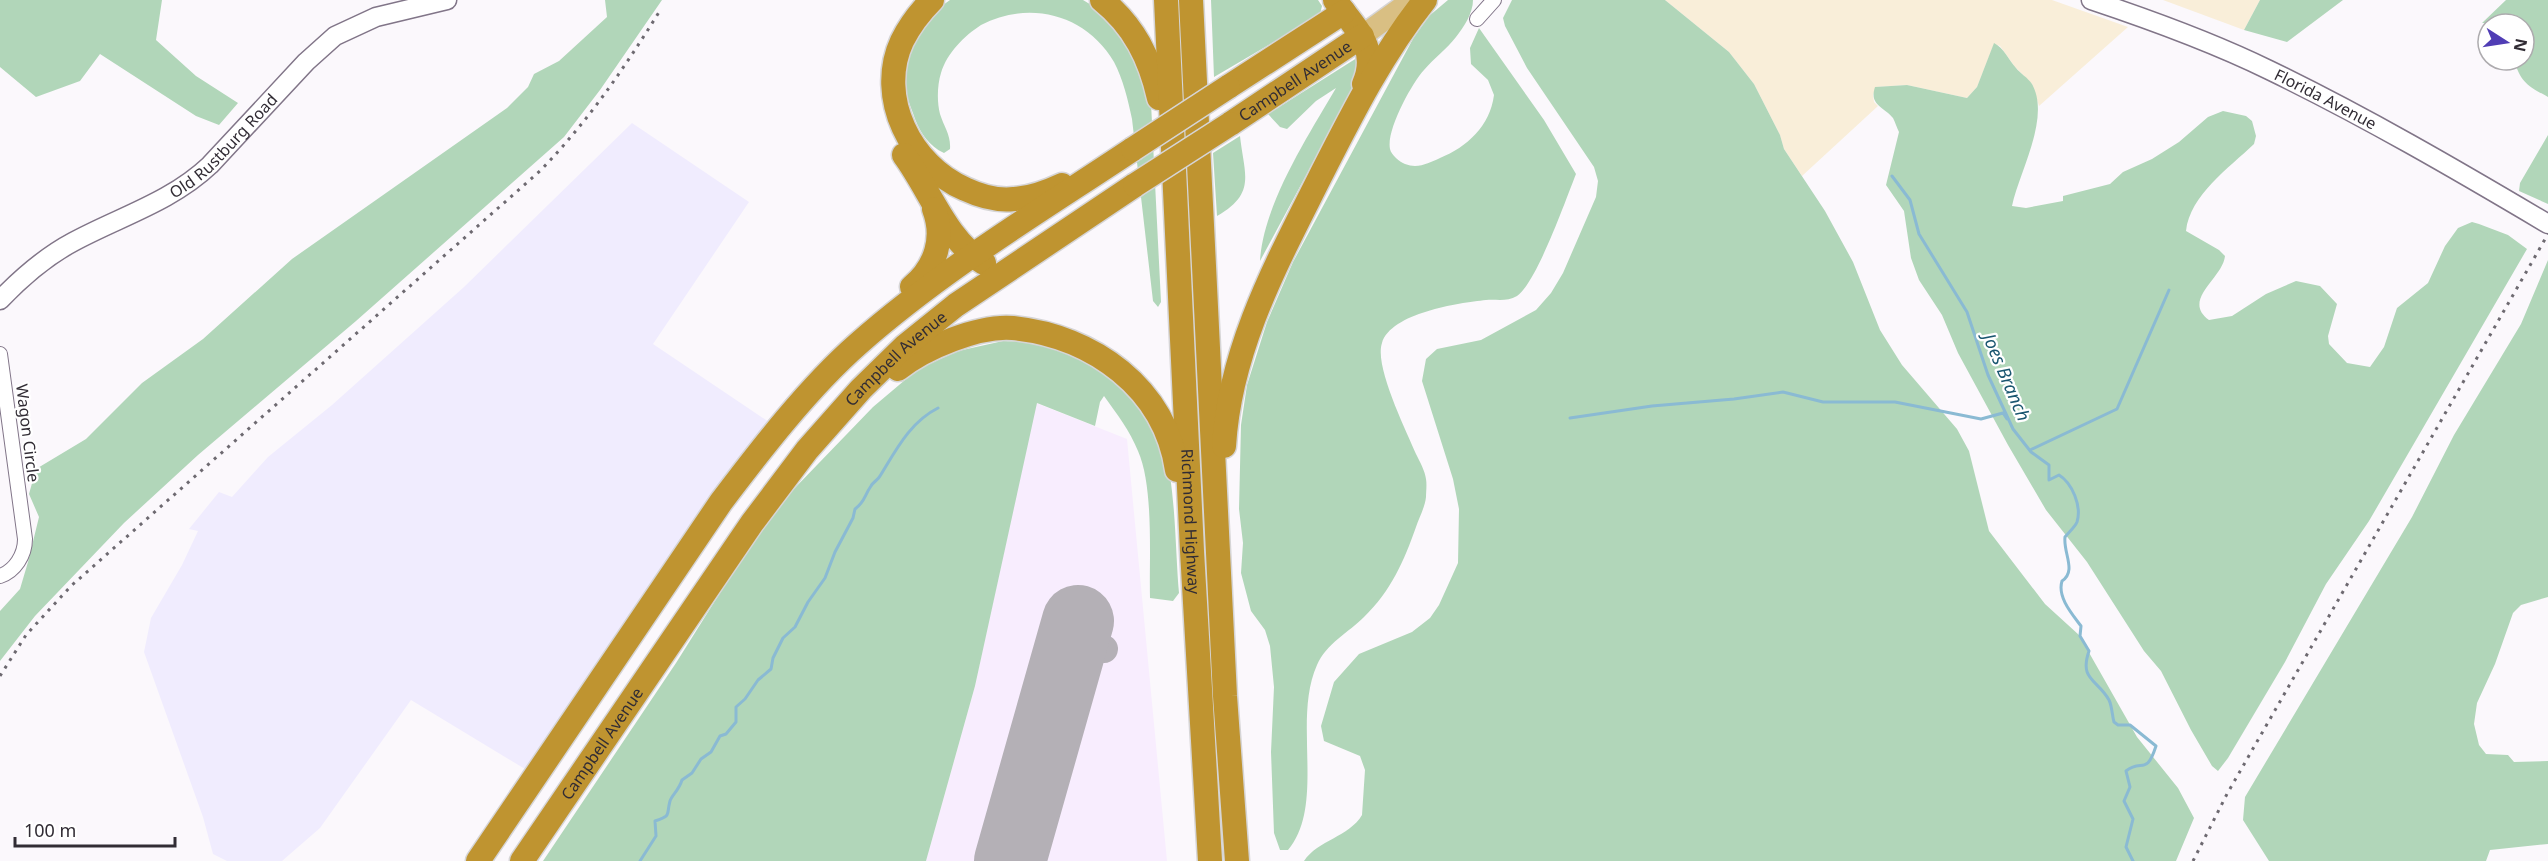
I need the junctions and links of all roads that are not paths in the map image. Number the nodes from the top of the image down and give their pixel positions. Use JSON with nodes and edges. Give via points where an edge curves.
{"nodes":[{"id":1,"x":447,"y":0,"type":"edge"},
{"id":2,"x":914,"y":0,"type":"edge"},
{"id":3,"x":932,"y":0,"type":"edge"},
{"id":4,"x":1102,"y":0,"type":"edge"},
{"id":5,"x":1166,"y":0,"type":"edge"},
{"id":6,"x":1191,"y":0,"type":"edge"},
{"id":7,"x":1412,"y":0,"type":"edge"},
{"id":8,"x":1425,"y":0,"type":"edge"},
{"id":9,"x":1494,"y":0,"type":"edge"},
{"id":10,"x":2091,"y":0,"type":"edge"},
{"id":11,"x":1345,"y":4,"type":"edge"},
{"id":12,"x":1477,"y":19,"type":"dead end"},
{"id":13,"x":1362,"y":36,"type":"junction"},
{"id":14,"x":1335,"y":149,"type":"junction"},
{"id":15,"x":1108,"y":165,"type":"junction"},
{"id":16,"x":1174,"y":183,"type":"junction"},
{"id":17,"x":928,"y":195,"type":"junction"},
{"id":18,"x":2548,"y":224,"type":"edge"},
{"id":19,"x":972,"y":256,"type":"junction"},
{"id":20,"x":1012,"y":266,"type":"junction"},
{"id":21,"x":0,"y":300,"type":"edge"},
{"id":22,"x":858,"y":345,"type":"junction"},
{"id":23,"x":0,"y":354,"type":"edge"},
{"id":24,"x":807,"y":450,"type":"junction"},
{"id":25,"x":1192,"y":551,"type":"junction"},
{"id":26,"x":0,"y":576,"type":"edge"},
{"id":27,"x":1220,"y":613,"type":"junction"},
{"id":28,"x":478,"y":861,"type":"edge"},
{"id":29,"x":522,"y":861,"type":"edge"},
{"id":30,"x":1210,"y":861,"type":"edge"},
{"id":31,"x":1237,"y":861,"type":"edge"}],
"edges":[{"from":1,"to":21,"type":"street","name":"Old Rustburg Road","via":[[375,17],[335,36],[194,180],[62,249],[39,264]]},
{"from":2,"to":17,"type":"highway","via":[[899,21],[886,52],[883,79],[886,118]]},
{"from":3,"to":15,"type":"highway","via":[[917,15],[902,42],[894,75],[903,131],[924,162],[947,182],[994,198],[1012,199],[1048,192]]},
{"from":4,"to":16,"type":"highway","via":[[1119,14],[1137,38],[1153,70]]},
{"from":5,"to":16,"type":"highway"},
{"from":6,"to":27,"type":"highway"},
{"from":7,"to":13,"type":"main road","name":"Campbell Avenue"},
{"from":8,"to":14,"type":"highway","via":[[1400,31]]},
{"from":9,"to":12,"type":"street"},
{"from":10,"to":18,"type":"street","name":"Florida Avenue","via":[[2267,69],[2348,110]]},
{"from":11,"to":13,"type":"highway"},
{"from":11,"to":15,"type":"highway","name":"Campbell Avenue","bridge":true},
{"from":13,"to":14,"type":"highway","via":[[1371,62],[1368,76]]},
{"from":13,"to":20,"type":"highway","name":"Campbell Avenue","bridge":true},
{"from":14,"to":27,"type":"highway","via":[[1250,323],[1237,366],[1225,424]]},
{"from":15,"to":19,"type":"highway","name":"Campbell Avenue"},
{"from":16,"to":25,"type":"highway","name":"Richmond Highway"},
{"from":17,"to":19,"type":"highway"},
{"from":17,"to":22,"type":"highway","via":[[940,224],[931,266]]},
{"from":19,"to":20,"type":"highway","via":[[988,266]]},
{"from":19,"to":22,"type":"highway","name":"Campbell Avenue"},
{"from":20,"to":24,"type":"highway","name":"Campbell Avenue","via":[[905,346]]},
{"from":22,"to":28,"type":"highway","name":"Campbell Avenue","via":[[823,378],[721,502]]},
{"from":23,"to":26,"type":"street","name":"Wagon Circle","via":[[25,547],[14,567]]},
{"from":24,"to":25,"type":"highway","via":[[912,357],[978,332],[1011,328],[1048,334],[1103,359],[1148,397],[1173,445],[1181,510]]},
{"from":24,"to":29,"type":"highway","name":"Campbell Avenue","via":[[752,523]]},
{"from":25,"to":30,"type":"highway","name":"Richmond Highway"},
{"from":27,"to":31,"type":"highway"}]}
